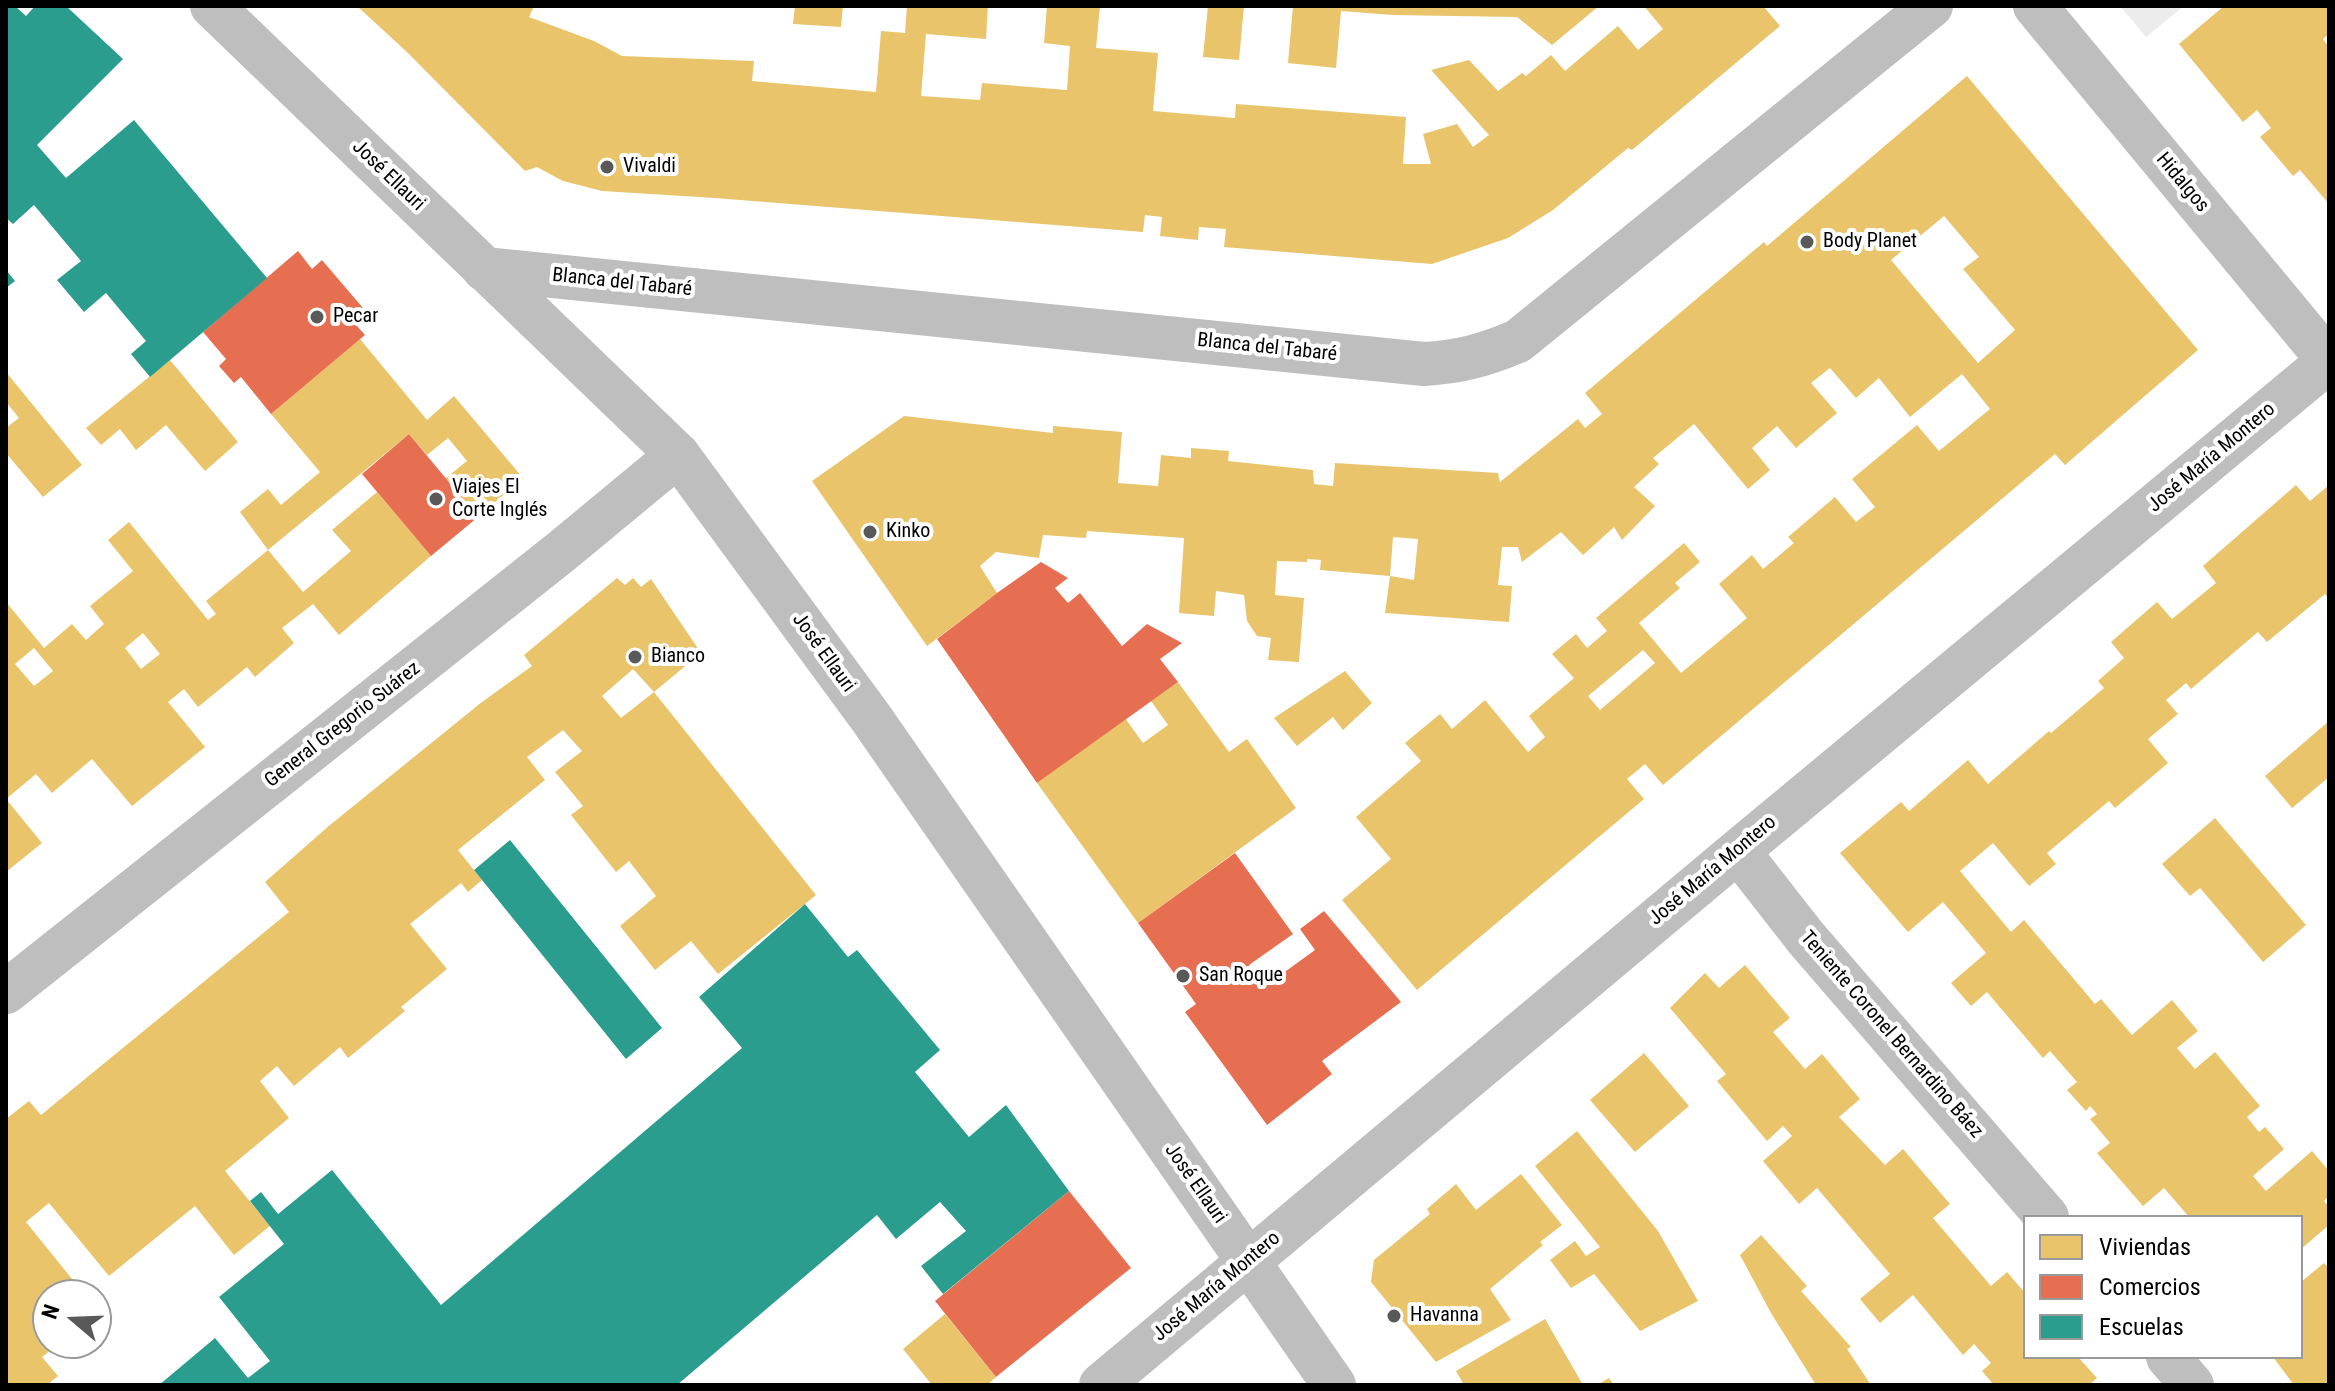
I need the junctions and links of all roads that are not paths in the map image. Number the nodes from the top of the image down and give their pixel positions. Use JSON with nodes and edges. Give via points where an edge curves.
{"nodes":[{"id":1,"x":212,"y":6,"type":"edge"},
{"id":2,"x":1931,"y":6,"type":"edge"},
{"id":3,"x":2035,"y":6,"type":"edge"},
{"id":4,"x":484,"y":269,"type":"junction"},
{"id":5,"x":2329,"y":361,"type":"edge"},
{"id":6,"x":678,"y":455,"type":"junction"},
{"id":7,"x":1738,"y":851,"type":"junction"},
{"id":8,"x":6,"y":992,"type":"edge"},
{"id":9,"x":2045,"y":1215,"type":"edge"},
{"id":10,"x":1248,"y":1261,"type":"junction"},
{"id":11,"x":2170,"y":1359,"type":"edge"},
{"id":12,"x":1101,"y":1385,"type":"edge"},
{"id":13,"x":1334,"y":1385,"type":"edge"},
{"id":14,"x":2192,"y":1385,"type":"edge"}],
"edges":[{"from":1,"to":4,"type":"street","name":"José Ellauri"},
{"from":2,"to":4,"type":"street","name":"Blanca del Tabaré","via":[[1518,341],[1456,362],[1424,364]]},
{"from":3,"to":5,"type":"street","name":"Hidalgos"},
{"from":4,"to":6,"type":"street","name":"José Ellauri"},
{"from":5,"to":7,"type":"street","name":"José María Montero"},
{"from":6,"to":8,"type":"street","name":"General Gregorio Suárez"},
{"from":6,"to":10,"type":"street","name":"José Ellauri","via":[[871,718]]},
{"from":7,"to":9,"type":"street","name":"Teniente Coronel Bernardino Báez","via":[[1806,938]]},
{"from":7,"to":10,"type":"street","name":"José María Montero"},
{"from":10,"to":12,"type":"street","name":"José María Montero"},
{"from":10,"to":13,"type":"street","name":"José Ellauri"},
{"from":11,"to":14,"type":"street"}]}
